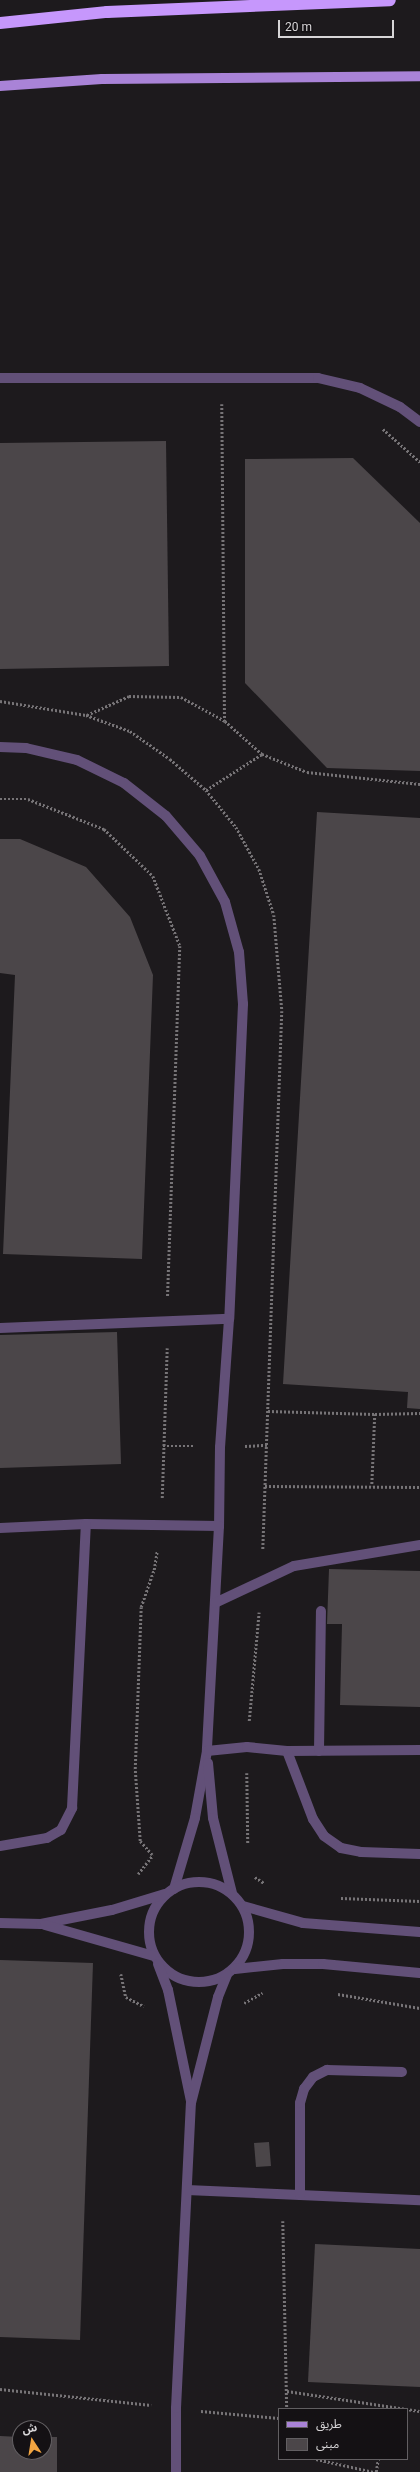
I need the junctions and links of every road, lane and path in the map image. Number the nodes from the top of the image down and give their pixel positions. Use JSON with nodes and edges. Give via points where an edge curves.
{"nodes":[{"id":1,"x":390,"y":0,"type":"edge"},
{"id":2,"x":0,"y":23,"type":"edge"},
{"id":3,"x":420,"y":76,"type":"edge"},
{"id":4,"x":0,"y":86,"type":"edge"},
{"id":5,"x":0,"y":378,"type":"edge"},
{"id":6,"x":222,"y":378,"type":"junction"},
{"id":7,"x":420,"y":422,"type":"edge"},
{"id":8,"x":379,"y":426,"type":"dead end"},
{"id":9,"x":420,"y":462,"type":"edge"},
{"id":10,"x":86,"y":715,"type":"dead end"},
{"id":11,"x":225,"y":721,"type":"junction"},
{"id":12,"x":0,"y":747,"type":"edge"},
{"id":13,"x":262,"y":754,"type":"junction"},
{"id":14,"x":420,"y":784,"type":"edge"},
{"id":15,"x":206,"y":790,"type":"dead end"},
{"id":16,"x":0,"y":799,"type":"edge"},
{"id":17,"x":229,"y":1319,"type":"junction"},
{"id":18,"x":168,"y":1322,"type":"junction"},
{"id":19,"x":0,"y":1328,"type":"edge"},
{"id":20,"x":268,"y":1411,"type":"dead end"},
{"id":21,"x":420,"y":1413,"type":"edge"},
{"id":22,"x":375,"y":1414,"type":"junction"},
{"id":23,"x":265,"y":1486,"type":"dead end"},
{"id":24,"x":372,"y":1486,"type":"junction"},
{"id":25,"x":420,"y":1487,"type":"edge"},
{"id":26,"x":86,"y":1524,"type":"junction"},
{"id":27,"x":161,"y":1526,"type":"junction"},
{"id":28,"x":219,"y":1526,"type":"junction"},
{"id":29,"x":0,"y":1528,"type":"edge"},
{"id":30,"x":420,"y":1546,"type":"edge"},
{"id":31,"x":215,"y":1603,"type":"junction"},
{"id":32,"x":321,"y":1611,"type":"dead end"},
{"id":33,"x":319,"y":1750,"type":"junction"},
{"id":34,"x":420,"y":1750,"type":"edge"},
{"id":35,"x":207,"y":1751,"type":"junction"},
{"id":36,"x":287,"y":1751,"type":"junction"},
{"id":37,"x":0,"y":1846,"type":"edge"},
{"id":38,"x":420,"y":1854,"type":"edge"},
{"id":39,"x":152,"y":1855,"type":"dead end"},
{"id":40,"x":174,"y":1889,"type":"junction"},
{"id":41,"x":232,"y":1893,"type":"junction"},
{"id":42,"x":165,"y":1894,"type":"junction"},
{"id":43,"x":335,"y":1897,"type":"dead end"},
{"id":44,"x":420,"y":1901,"type":"edge"},
{"id":45,"x":242,"y":1906,"type":"junction"},
{"id":46,"x":0,"y":1922,"type":"edge"},
{"id":47,"x":41,"y":1924,"type":"junction"},
{"id":48,"x":420,"y":1932,"type":"edge"},
{"id":49,"x":115,"y":1944,"type":"junction"},
{"id":50,"x":156,"y":1960,"type":"junction"},
{"id":51,"x":283,"y":1964,"type":"junction"},
{"id":52,"x":231,"y":1972,"type":"junction"},
{"id":53,"x":420,"y":1973,"type":"edge"},
{"id":54,"x":335,"y":1993,"type":"dead end"},
{"id":55,"x":420,"y":2008,"type":"edge"},
{"id":56,"x":174,"y":2019,"type":"junction"},
{"id":57,"x":212,"y":2020,"type":"junction"},
{"id":58,"x":402,"y":2072,"type":"dead end"},
{"id":59,"x":191,"y":2103,"type":"junction"},
{"id":60,"x":187,"y":2190,"type":"junction"},
{"id":61,"x":283,"y":2194,"type":"junction"},
{"id":62,"x":300,"y":2194,"type":"junction"},
{"id":63,"x":420,"y":2200,"type":"edge"},
{"id":64,"x":0,"y":2389,"type":"edge"},
{"id":65,"x":287,"y":2391,"type":"junction"},
{"id":66,"x":387,"y":2407,"type":"edge"},
{"id":67,"x":176,"y":2408,"type":"junction"},
{"id":68,"x":287,"y":2408,"type":"edge"},
{"id":69,"x":408,"y":2410,"type":"edge"},
{"id":70,"x":420,"y":2411,"type":"edge"},
{"id":71,"x":278,"y":2418,"type":"edge"},
{"id":72,"x":321,"y":2460,"type":"edge"},
{"id":73,"x":378,"y":2460,"type":"edge"},
{"id":74,"x":176,"y":2472,"type":"edge"},
{"id":75,"x":375,"y":2472,"type":"edge"}],
"edges":[{"from":1,"to":2,"type":"highway","via":[[107,12]]},
{"from":3,"to":4,"type":"main road","via":[[102,79]]},
{"from":5,"to":6,"type":"street"},
{"from":6,"to":7,"type":"street","via":[[318,378],[360,388],[400,407]]},
{"from":6,"to":11,"type":"path"},
{"from":8,"to":9,"type":"path"},
{"from":10,"to":11,"type":"path","via":[[129,696],[181,697]]},
{"from":11,"to":13,"type":"path"},
{"from":12,"to":17,"type":"street","via":[[26,748],[77,760],[124,783],[166,816],[200,856],[225,902],[239,952],[243,1004]]},
{"from":13,"to":14,"type":"path","via":[[307,772]]},
{"from":13,"to":15,"type":"path"},
{"from":16,"to":18,"type":"path","via":[[28,799],[104,829],[153,876],[180,946]]},
{"from":17,"to":18,"type":"street"},
{"from":17,"to":28,"type":"street","via":[[220,1447]]},
{"from":18,"to":19,"type":"street"},
{"from":18,"to":27,"type":"path"},
{"from":20,"to":22,"type":"path"},
{"from":21,"to":22,"type":"path"},
{"from":22,"to":24,"type":"path"},
{"from":23,"to":24,"type":"path"},
{"from":24,"to":25,"type":"path"},
{"from":26,"to":27,"type":"street"},
{"from":26,"to":29,"type":"street"},
{"from":26,"to":37,"type":"street","via":[[72,1808],[61,1830],[47,1838]]},
{"from":27,"to":28,"type":"street"},
{"from":27,"to":39,"type":"path","via":[[154,1570],[141,1607],[135,1769],[140,1841]]},
{"from":28,"to":31,"type":"street"},
{"from":30,"to":31,"type":"street","via":[[294,1566]]},
{"from":31,"to":35,"type":"street"},
{"from":32,"to":33,"type":"street"},
{"from":33,"to":34,"type":"street"},
{"from":33,"to":36,"type":"street"},
{"from":35,"to":36,"type":"street","via":[[247,1748]]},
{"from":35,"to":40,"type":"street","via":[[195,1818]]},
{"from":35,"to":41,"type":"street","via":[[213,1818]]},
{"from":36,"to":38,"type":"street","via":[[313,1819],[324,1836],[341,1848],[361,1852]]},
{"from":40,"to":41,"type":"street","via":[[193,1882],[214,1883]]},
{"from":40,"to":42,"type":"street"},
{"from":41,"to":45,"type":"street"},
{"from":42,"to":47,"type":"street","via":[[112,1910]]},
{"from":42,"to":50,"type":"street","via":[[152,1913],[148,1935]]},
{"from":43,"to":44,"type":"path"},
{"from":45,"to":48,"type":"street","via":[[303,1923]]},
{"from":45,"to":52,"type":"street","via":[[249,1921],[250,1938],[245,1955]]},
{"from":46,"to":47,"type":"street"},
{"from":47,"to":49,"type":"street"},
{"from":49,"to":50,"type":"street"},
{"from":49,"to":56,"type":"path","via":[[126,1998]]},
{"from":50,"to":52,"type":"street","via":[[173,1976],[191,1982],[209,1982]]},
{"from":50,"to":56,"type":"street"},
{"from":51,"to":52,"type":"street"},
{"from":51,"to":53,"type":"street","via":[[323,1964]]},
{"from":51,"to":57,"type":"path","via":[[281,1984]]},
{"from":52,"to":57,"type":"street"},
{"from":54,"to":55,"type":"path"},
{"from":56,"to":59,"type":"street"},
{"from":57,"to":59,"type":"street"},
{"from":58,"to":62,"type":"street","via":[[326,2070],[313,2077],[304,2089],[300,2103]]},
{"from":59,"to":60,"type":"street"},
{"from":60,"to":61,"type":"street"},
{"from":60,"to":67,"type":"street"},
{"from":61,"to":62,"type":"street"},
{"from":61,"to":65,"type":"path"},
{"from":62,"to":63,"type":"street"},
{"from":64,"to":67,"type":"path"},
{"from":65,"to":66,"type":"path"},
{"from":65,"to":68,"type":"path"},
{"from":67,"to":71,"type":"path"},
{"from":67,"to":74,"type":"street"},
{"from":69,"to":70,"type":"path"},
{"from":72,"to":75,"type":"path"},
{"from":73,"to":75,"type":"path"}]}
